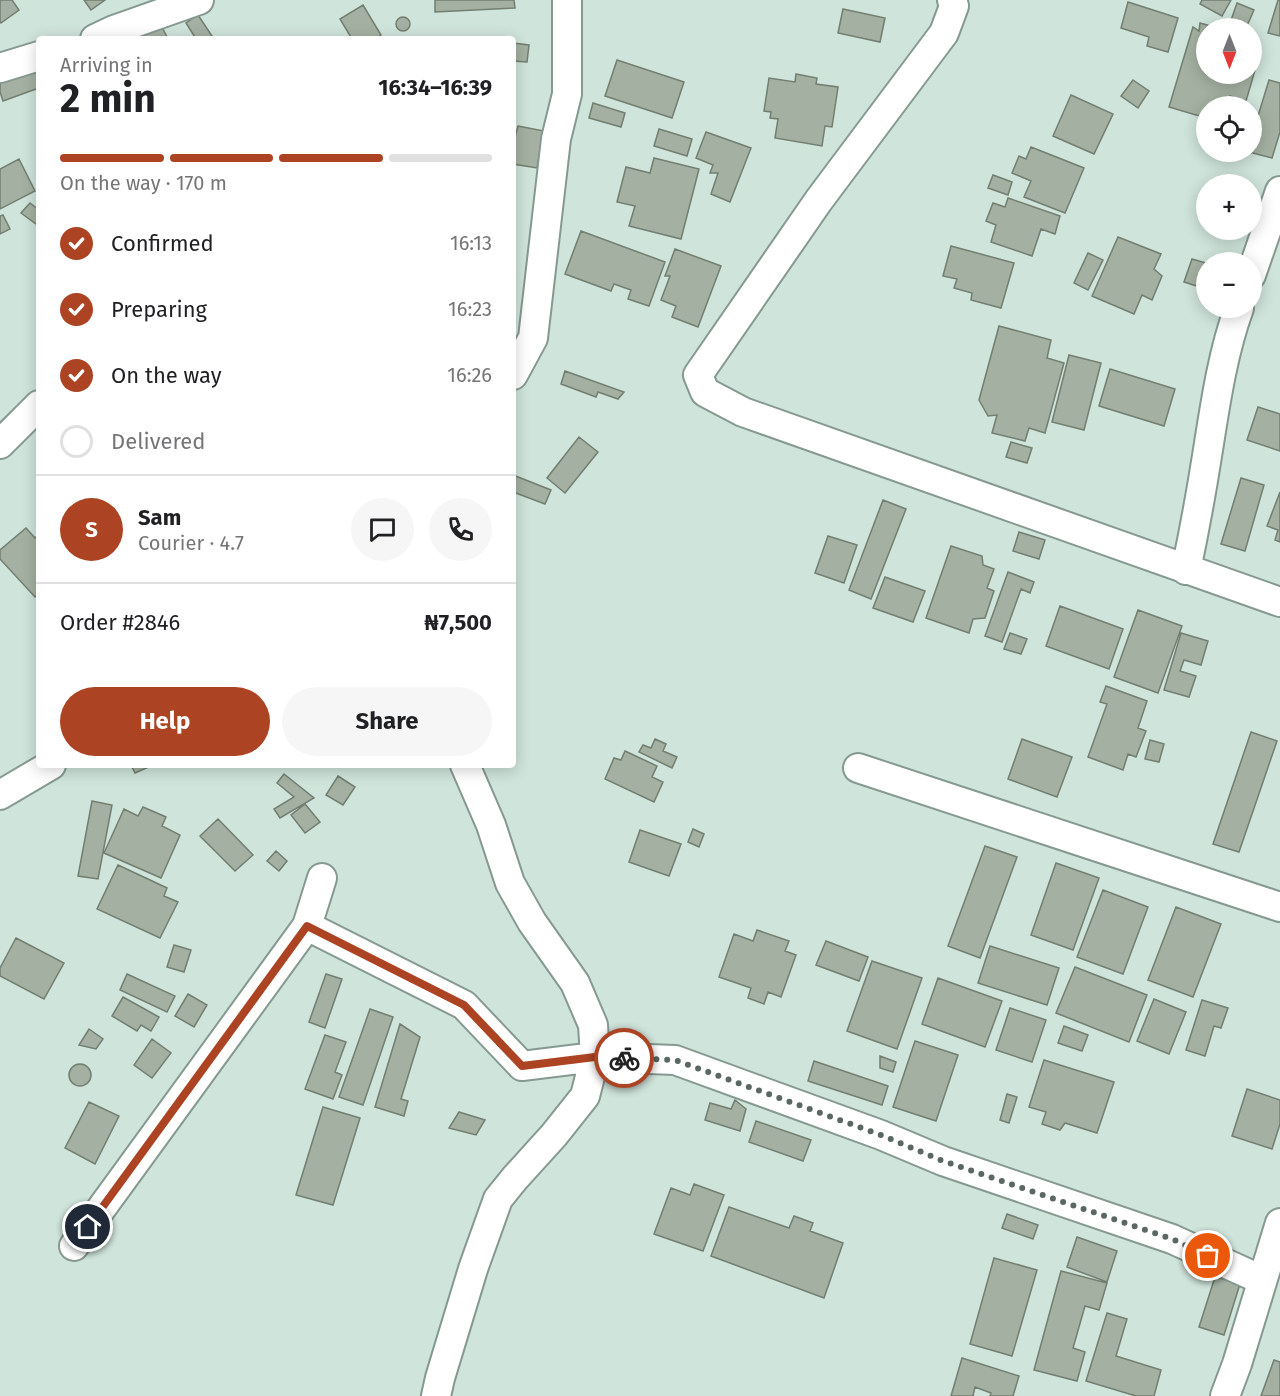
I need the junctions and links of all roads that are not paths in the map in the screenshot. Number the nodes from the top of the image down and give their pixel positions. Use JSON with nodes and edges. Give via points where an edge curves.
{"nodes":[{"id":1,"x":199,"y":0,"type":"edge"},
{"id":2,"x":567,"y":0,"type":"edge"},
{"id":3,"x":952,"y":0,"type":"edge"},
{"id":4,"x":101,"y":36,"type":"edge"},
{"id":5,"x":36,"y":57,"type":"edge"},
{"id":6,"x":0,"y":68,"type":"edge"},
{"id":7,"x":1280,"y":191,"type":"edge"},
{"id":8,"x":1272,"y":240,"type":"edge"},
{"id":9,"x":1262,"y":257,"type":"edge"},
{"id":10,"x":1235,"y":318,"type":"edge"},
{"id":11,"x":516,"y":369,"type":"edge"},
{"id":12,"x":36,"y":408,"type":"edge"},
{"id":13,"x":0,"y":444,"type":"edge"},
{"id":14,"x":1186,"y":570,"type":"junction"},
{"id":15,"x":1280,"y":602,"type":"edge"},
{"id":16,"x":46,"y":768,"type":"edge"},
{"id":17,"x":466,"y":768,"type":"edge"},
{"id":18,"x":858,"y":768,"type":"dead end"},
{"id":19,"x":0,"y":795,"type":"edge"},
{"id":20,"x":322,"y":878,"type":"dead end"},
{"id":21,"x":1280,"y":907,"type":"edge"},
{"id":22,"x":307,"y":926,"type":"junction"},
{"id":23,"x":595,"y":1057,"type":"junction"},
{"id":24,"x":1280,"y":1223,"type":"edge"},
{"id":25,"x":74,"y":1246,"type":"dead end"},
{"id":26,"x":1262,"y":1280,"type":"junction"},
{"id":27,"x":436,"y":1396,"type":"edge"},
{"id":28,"x":1224,"y":1396,"type":"edge"}],
"edges":[{"from":1,"to":4,"type":"street"},
{"from":2,"to":11,"type":"street","via":[[567,94],[556,139],[533,338]]},
{"from":3,"to":14,"type":"street","via":[[954,6],[944,33],[819,200],[698,375],[705,392],[742,412]]},
{"from":5,"to":6,"type":"street"},
{"from":7,"to":8,"type":"street"},
{"from":8,"to":9,"type":"street"},
{"from":10,"to":14,"type":"street","via":[[1216,400]]},
{"from":12,"to":13,"type":"street"},
{"from":14,"to":15,"type":"street"},
{"from":16,"to":19,"type":"street"},
{"from":17,"to":23,"type":"street","via":[[510,883],[575,983],[593,1025]]},
{"from":18,"to":21,"type":"street"},
{"from":20,"to":22,"type":"street"},
{"from":22,"to":23,"type":"street","via":[[464,1005],[522,1066]]},
{"from":22,"to":25,"type":"street"},
{"from":23,"to":26,"type":"street","via":[[675,1060],[943,1161],[1172,1239]]},
{"from":23,"to":27,"type":"street","via":[[585,1096],[498,1199]]},
{"from":24,"to":26,"type":"street"},
{"from":26,"to":28,"type":"street"}]}
